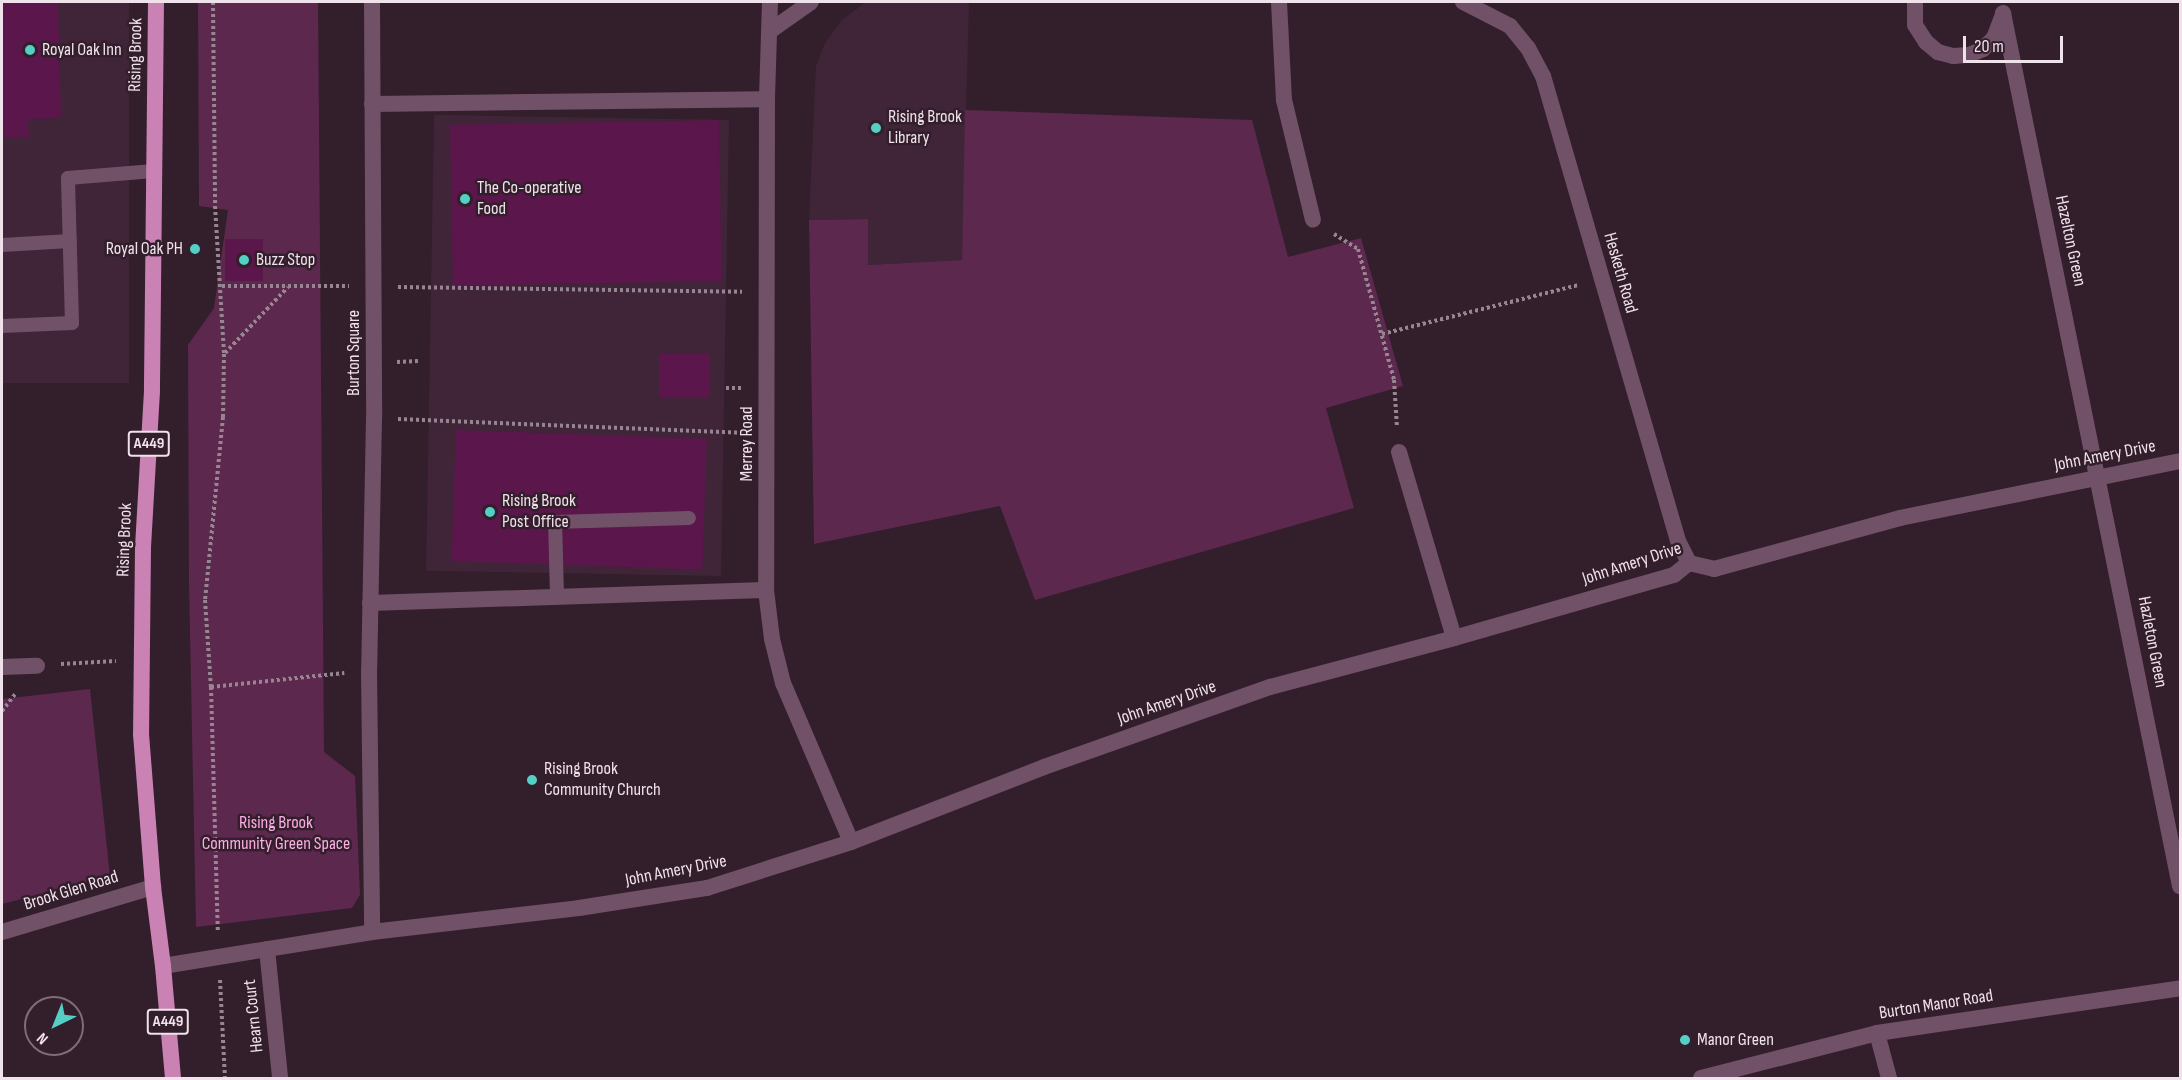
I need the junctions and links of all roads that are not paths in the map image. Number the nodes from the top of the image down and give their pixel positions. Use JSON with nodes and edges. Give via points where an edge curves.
{"nodes":[{"id":1,"x":156,"y":2,"type":"edge"},
{"id":2,"x":372,"y":2,"type":"edge"},
{"id":3,"x":770,"y":2,"type":"edge"},
{"id":4,"x":810,"y":2,"type":"edge"},
{"id":5,"x":1280,"y":2,"type":"edge"},
{"id":6,"x":1463,"y":2,"type":"edge"},
{"id":7,"x":1915,"y":2,"type":"edge"},
{"id":8,"x":1489,"y":7,"type":"edge"},
{"id":9,"x":2002,"y":7,"type":"edge"},
{"id":10,"x":770,"y":31,"type":"junction"},
{"id":11,"x":767,"y":99,"type":"junction"},
{"id":12,"x":372,"y":104,"type":"junction"},
{"id":13,"x":154,"y":171,"type":"junction"},
{"id":14,"x":1313,"y":220,"type":"road end"},
{"id":15,"x":70,"y":241,"type":"junction"},
{"id":16,"x":2,"y":245,"type":"edge"},
{"id":17,"x":2,"y":326,"type":"edge"},
{"id":18,"x":1399,"y":452,"type":"road end"},
{"id":19,"x":2181,"y":461,"type":"edge"},
{"id":20,"x":2099,"y":477,"type":"junction"},
{"id":21,"x":689,"y":518,"type":"dead end"},
{"id":22,"x":1689,"y":563,"type":"junction"},
{"id":23,"x":766,"y":590,"type":"junction"},
{"id":24,"x":557,"y":597,"type":"junction"},
{"id":25,"x":370,"y":603,"type":"junction"},
{"id":26,"x":1454,"y":638,"type":"junction"},
{"id":27,"x":37,"y":666,"type":"dead end"},
{"id":28,"x":2,"y":667,"type":"edge"},
{"id":29,"x":851,"y":842,"type":"junction"},
{"id":30,"x":2181,"y":886,"type":"edge"},
{"id":31,"x":153,"y":887,"type":"junction"},
{"id":32,"x":2,"y":932,"type":"edge"},
{"id":33,"x":372,"y":932,"type":"junction"},
{"id":34,"x":267,"y":949,"type":"junction"},
{"id":35,"x":163,"y":966,"type":"junction"},
{"id":36,"x":2181,"y":988,"type":"edge"},
{"id":37,"x":1877,"y":1033,"type":"junction"},
{"id":38,"x":173,"y":1078,"type":"edge"},
{"id":39,"x":280,"y":1078,"type":"edge"},
{"id":40,"x":1701,"y":1078,"type":"edge"},
{"id":41,"x":1889,"y":1078,"type":"edge"}],
"edges":[{"from":1,"to":13,"type":"highway","name":"Rising Brook","number":"A449"},
{"from":2,"to":12,"type":"street","name":"Burton Square"},
{"from":3,"to":10,"type":"street","name":"Merrey Road"},
{"from":4,"to":10,"type":"street"},
{"from":5,"to":14,"type":"street","via":[[1284,100]]},
{"from":6,"to":8,"type":"street","name":"Hesketh Road"},
{"from":7,"to":9,"type":"street","name":"Hazelton Green","via":[[1916,25],[1926,42],[1938,52],[1953,56],[1983,49],[2000,28]]},
{"from":8,"to":22,"type":"street","name":"Hesketh Road","via":[[1528,48],[1543,76],[1679,543]]},
{"from":9,"to":20,"type":"street","name":"Hazelton Green"},
{"from":10,"to":11,"type":"street","name":"Merrey Road"},
{"from":11,"to":12,"type":"street"},
{"from":11,"to":23,"type":"street","name":"Merrey Road"},
{"from":12,"to":25,"type":"street","name":"Burton Square","via":[[374,418]]},
{"from":13,"to":15,"type":"lane","via":[[68,178]]},
{"from":13,"to":31,"type":"highway","name":"Rising Brook","number":"A449","via":[[152,391],[140,660],[141,734]]},
{"from":15,"to":16,"type":"lane"},
{"from":15,"to":17,"type":"lane","via":[[72,323]]},
{"from":18,"to":26,"type":"street"},
{"from":19,"to":20,"type":"street","name":"John Amery Drive"},
{"from":20,"to":22,"type":"street","name":"John Amery Drive","via":[[1900,518],[1714,569]]},
{"from":20,"to":30,"type":"street","name":"Hazleton Green"},
{"from":21,"to":24,"type":"lane","via":[[555,522]]},
{"from":22,"to":26,"type":"street","name":"John Amery Drive","via":[[1674,575]]},
{"from":23,"to":24,"type":"street"},
{"from":23,"to":29,"type":"street","name":"Merrey Road","via":[[783,683]]},
{"from":24,"to":25,"type":"street"},
{"from":25,"to":33,"type":"street","name":"Burton Square"},
{"from":26,"to":29,"type":"street","name":"John Amery Drive","via":[[1270,687],[1044,766]]},
{"from":27,"to":28,"type":"street"},
{"from":29,"to":33,"type":"street","name":"John Amery Drive","via":[[707,888],[579,908]]},
{"from":31,"to":32,"type":"street","name":"Brook Glen Road"},
{"from":31,"to":35,"type":"highway","name":"Rising Brook","number":"A449"},
{"from":33,"to":34,"type":"street","name":"John Amery Drive"},
{"from":34,"to":35,"type":"street","name":"John Amery Drive"},
{"from":34,"to":39,"type":"street","name":"Hearn Court"},
{"from":35,"to":38,"type":"highway","name":"Rising Brook","number":"A449"},
{"from":36,"to":37,"type":"street","name":"Burton Manor Road"},
{"from":37,"to":40,"type":"street","name":"Burton Manor Road"},
{"from":37,"to":41,"type":"street"}]}
